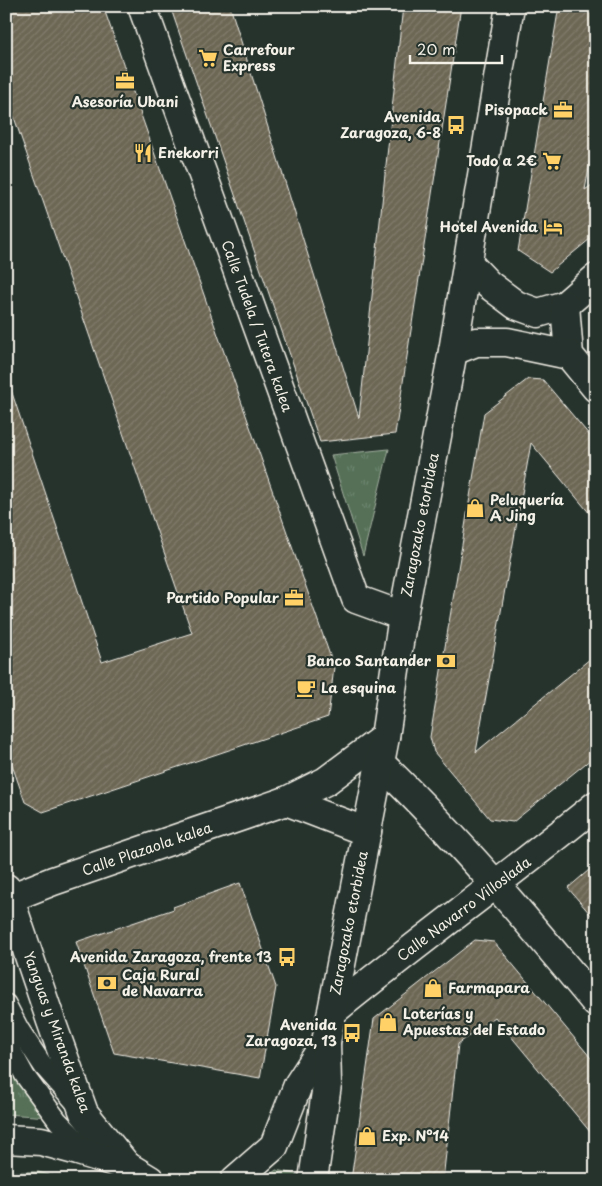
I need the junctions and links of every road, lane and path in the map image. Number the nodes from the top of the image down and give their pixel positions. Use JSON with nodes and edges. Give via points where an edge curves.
{"nodes":[{"id":1,"x":142,"y":6,"type":"edge"},
{"id":2,"x":510,"y":6,"type":"edge"},
{"id":3,"x":468,"y":263,"type":"junction"},
{"id":4,"x":596,"y":278,"type":"edge"},
{"id":5,"x":564,"y":305,"type":"junction"},
{"id":6,"x":453,"y":351,"type":"junction"},
{"id":7,"x":569,"y":355,"type":"junction"},
{"id":8,"x":596,"y":388,"type":"edge"},
{"id":9,"x":403,"y":616,"type":"junction"},
{"id":10,"x":385,"y":737,"type":"junction"},
{"id":11,"x":380,"y":763,"type":"junction"},
{"id":12,"x":286,"y":801,"type":"junction"},
{"id":13,"x":596,"y":805,"type":"edge"},
{"id":14,"x":366,"y":832,"type":"junction"},
{"id":15,"x":496,"y":885,"type":"junction"},
{"id":16,"x":8,"y":893,"type":"edge"},
{"id":17,"x":596,"y":1003,"type":"edge"},
{"id":18,"x":6,"y":1004,"type":"edge"},
{"id":19,"x":332,"y":1012,"type":"junction"},
{"id":20,"x":6,"y":1042,"type":"edge"},
{"id":21,"x":326,"y":1042,"type":"junction"},
{"id":22,"x":84,"y":1113,"type":"junction"},
{"id":23,"x":6,"y":1139,"type":"edge"},
{"id":24,"x":91,"y":1155,"type":"junction"},
{"id":25,"x":127,"y":1166,"type":"junction"},
{"id":26,"x":150,"y":1180,"type":"edge"},
{"id":27,"x":235,"y":1180,"type":"edge"},
{"id":28,"x":313,"y":1180,"type":"edge"}],
"edges":[{"from":1,"to":9,"type":"street","name":"Calle Tudela / Tutera kalea","via":[[356,599]]},
{"from":2,"to":3,"type":"street","name":"Zaragozako etorbidea"},
{"from":3,"to":5,"type":"street","via":[[488,284],[516,305],[538,313]]},
{"from":3,"to":6,"type":"street","name":"Zaragozako etorbidea"},
{"from":4,"to":5,"type":"street"},
{"from":5,"to":7,"type":"street"},
{"from":6,"to":7,"type":"street","via":[[476,342],[507,342]]},
{"from":6,"to":9,"type":"street","name":"Zaragozako etorbidea"},
{"from":7,"to":8,"type":"street"},
{"from":9,"to":10,"type":"street","name":"Zaragozako etorbidea"},
{"from":10,"to":11,"type":"street","name":"Zaragozako etorbidea"},
{"from":10,"to":12,"type":"street","name":"Calle Plazaola kalea","via":[[326,781]]},
{"from":11,"to":14,"type":"street","name":"Zaragozako etorbidea"},
{"from":11,"to":15,"type":"street","via":[[421,802]]},
{"from":12,"to":14,"type":"street"},
{"from":12,"to":16,"type":"street","name":"Calle Plazaola kalea","via":[[53,881]]},
{"from":13,"to":15,"type":"street","name":"Calle Navarro Villoslada"},
{"from":14,"to":19,"type":"street","name":"Zaragozako etorbidea"},
{"from":15,"to":17,"type":"street"},
{"from":15,"to":19,"type":"street","name":"Calle Navarro Villoslada"},
{"from":16,"to":22,"type":"street","name":"Yanguas y Miranda kalea"},
{"from":18,"to":22,"type":"lane","via":[[44,1067]]},
{"from":19,"to":21,"type":"street","name":"Zaragozako etorbidea"},
{"from":20,"to":24,"type":"lane","via":[[25,1076],[58,1121]]},
{"from":21,"to":27,"type":"street","name":"Zaragozako etorbidea","via":[[298,1085],[274,1146]]},
{"from":21,"to":28,"type":"street","name":"Zaragozako etorbidea","via":[[327,1085]]},
{"from":22,"to":25,"type":"street","name":"Yanguas y Miranda kalea"},
{"from":23,"to":24,"type":"street","via":[[41,1141]]},
{"from":24,"to":25,"type":"street"},
{"from":25,"to":26,"type":"street"}]}
